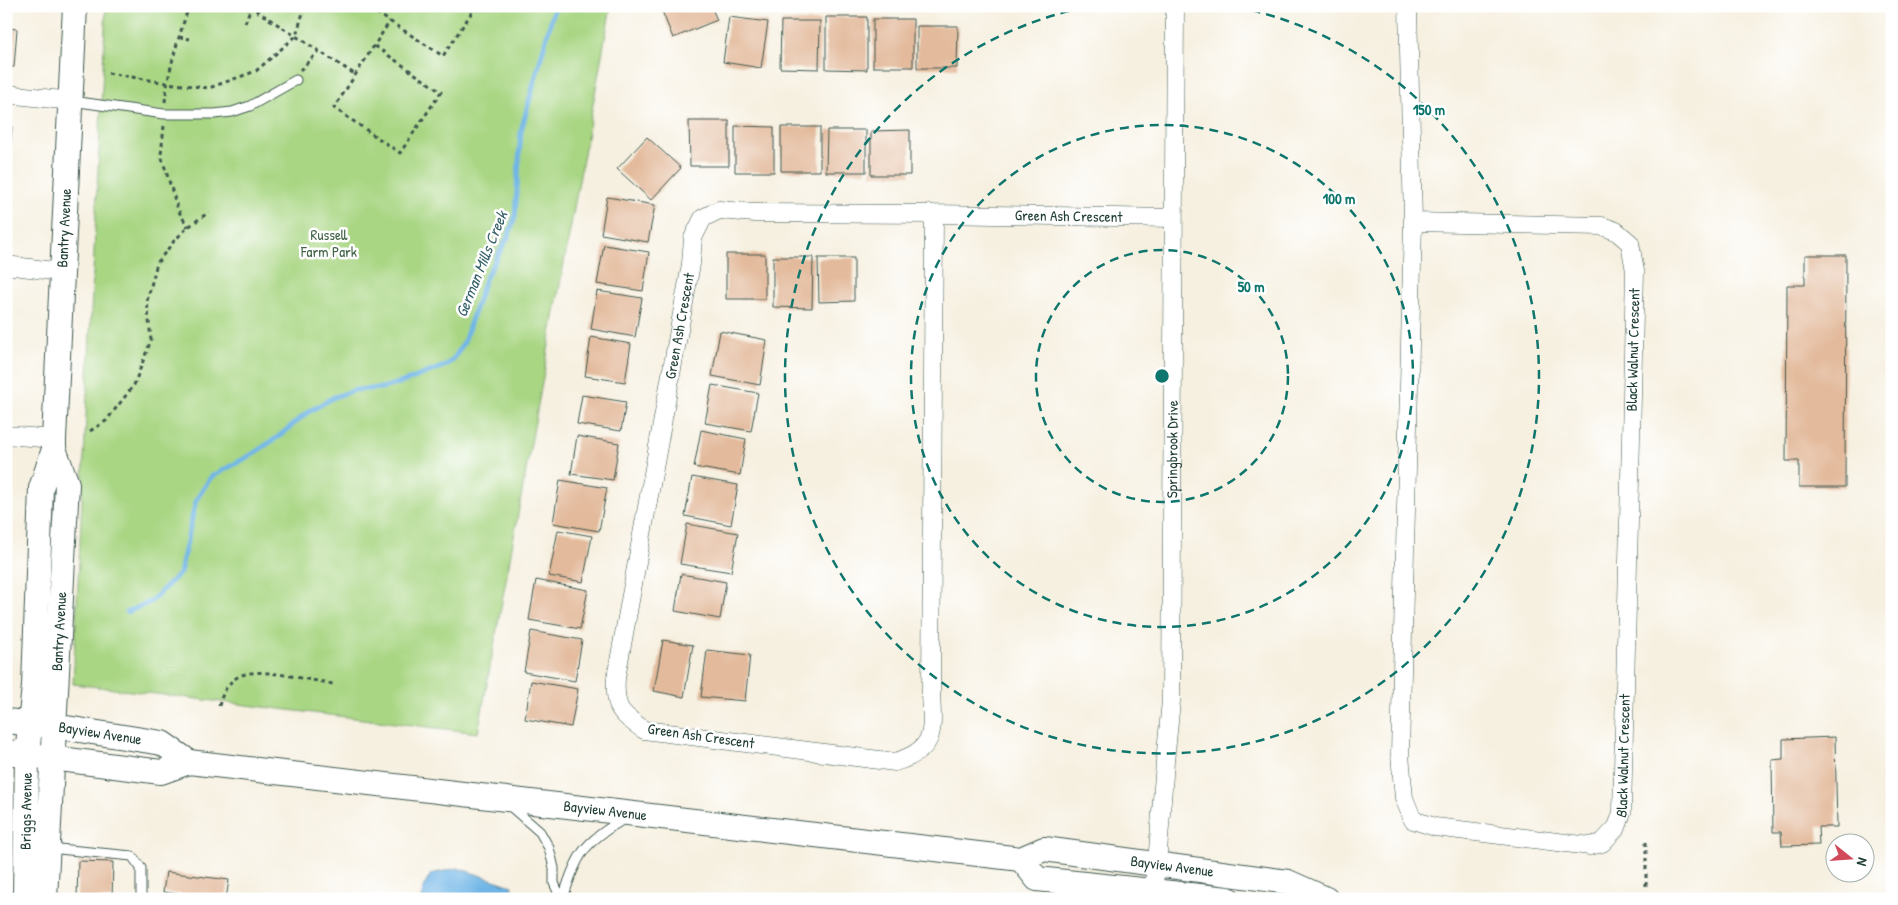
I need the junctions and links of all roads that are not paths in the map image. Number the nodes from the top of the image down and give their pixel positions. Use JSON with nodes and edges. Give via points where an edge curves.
{"nodes":[{"id":1,"x":76,"y":6,"type":"edge"},
{"id":2,"x":1175,"y":6,"type":"edge"},
{"id":3,"x":1408,"y":6,"type":"edge"},
{"id":4,"x":297,"y":76,"type":"road end"},
{"id":5,"x":6,"y":94,"type":"edge"},
{"id":6,"x":72,"y":101,"type":"junction"},
{"id":7,"x":934,"y":214,"type":"junction"},
{"id":8,"x":1174,"y":218,"type":"junction"},
{"id":9,"x":1413,"y":222,"type":"junction"},
{"id":10,"x":6,"y":264,"type":"edge"},
{"id":11,"x":61,"y":272,"type":"junction"},
{"id":12,"x":6,"y":435,"type":"edge"},
{"id":13,"x":54,"y":444,"type":"junction"},
{"id":14,"x":6,"y":721,"type":"edge"},
{"id":15,"x":30,"y":724,"type":"junction"},
{"id":16,"x":54,"y":726,"type":"junction"},
{"id":17,"x":17,"y":753,"type":"edge"},
{"id":18,"x":52,"y":758,"type":"junction"},
{"id":19,"x":189,"y":762,"type":"junction"},
{"id":20,"x":502,"y":798,"type":"junction"},
{"id":21,"x":632,"y":814,"type":"junction"},
{"id":22,"x":48,"y":848,"type":"junction"},
{"id":23,"x":1021,"y":859,"type":"junction"},
{"id":24,"x":1157,"y":864,"type":"junction"},
{"id":25,"x":1152,"y":894,"type":"edge"},
{"id":26,"x":1320,"y":898,"type":"edge"},
{"id":27,"x":26,"y":899,"type":"edge"},
{"id":28,"x":45,"y":899,"type":"edge"},
{"id":29,"x":141,"y":899,"type":"edge"},
{"id":30,"x":562,"y":899,"type":"edge"},
{"id":31,"x":1228,"y":899,"type":"edge"},
{"id":32,"x":1326,"y":899,"type":"edge"}],
"edges":[{"from":1,"to":6,"type":"main road","name":"Bantry Avenue"},
{"from":2,"to":8,"type":"street","name":"Springbrook Drive"},
{"from":3,"to":9,"type":"street","name":"Black Walnut Crescent"},
{"from":4,"to":6,"type":"lane","via":[[250,106],[232,112],[164,114]]},
{"from":5,"to":6,"type":"street"},
{"from":6,"to":11,"type":"main road","name":"Bantry Avenue"},
{"from":7,"to":7,"type":"street","name":"Green Ash Crescent","via":[[719,210],[703,218],[694,238],[616,678],[615,697],[622,715],[644,730],[896,762],[913,757],[928,743],[932,721]]},
{"from":7,"to":8,"type":"street","name":"Green Ash Crescent"},
{"from":8,"to":24,"type":"street","name":"Springbrook Drive","via":[[1171,701]]},
{"from":9,"to":9,"type":"street","name":"Black Walnut Crescent","via":[[1400,755],[1404,798],[1413,820],[1434,827],[1590,846],[1602,843],[1617,827],[1622,813],[1634,271],[1630,243],[1616,231],[1602,226]]},
{"from":10,"to":11,"type":"street"},
{"from":11,"to":13,"type":"main road","name":"Bantry Avenue"},
{"from":12,"to":13,"type":"street"},
{"from":13,"to":15,"type":"main road","name":"Bantry Avenue","via":[[41,488]]},
{"from":13,"to":16,"type":"main road","name":"Bantry Avenue","via":[[67,484]]},
{"from":14,"to":15,"type":"main road","name":"Bayview Avenue"},
{"from":15,"to":16,"type":"main road","name":"Bayview Avenue"},
{"from":15,"to":17,"type":"main road","name":"Bantry Avenue"},
{"from":16,"to":18,"type":"main road","name":"Bantry Avenue"},
{"from":16,"to":19,"type":"main road","name":"Bayview Avenue","via":[[162,743]]},
{"from":17,"to":18,"type":"main road","name":"Bayview Avenue"},
{"from":17,"to":27,"type":"main road","name":"Briggs Avenue"},
{"from":18,"to":19,"type":"main road","name":"Bayview Avenue","via":[[161,772]]},
{"from":18,"to":22,"type":"main road","name":"Briggs Avenue"},
{"from":19,"to":20,"type":"main road","name":"Bayview Avenue"},
{"from":20,"to":21,"type":"main road","name":"Bayview Avenue"},
{"from":20,"to":30,"type":"lane","via":[[540,832],[549,848],[554,883]]},
{"from":21,"to":23,"type":"main road","name":"Bayview Avenue"},
{"from":21,"to":30,"type":"lane","via":[[603,831],[580,853]]},
{"from":22,"to":28,"type":"main road","name":"Briggs Avenue"},
{"from":22,"to":29,"type":"lane","via":[[132,856],[141,868]]},
{"from":23,"to":24,"type":"main road","name":"Bayview Avenue","via":[[1044,849]]},
{"from":23,"to":25,"type":"main road","name":"Bayview Avenue","via":[[1037,879]]},
{"from":24,"to":25,"type":"street","name":"Springbrook Drive"},
{"from":24,"to":26,"type":"main road","name":"Bayview Avenue","via":[[1288,882]]},
{"from":25,"to":31,"type":"main road","name":"Bayview Avenue"},
{"from":26,"to":32,"type":"main road","name":"Bayview Avenue"}]}
